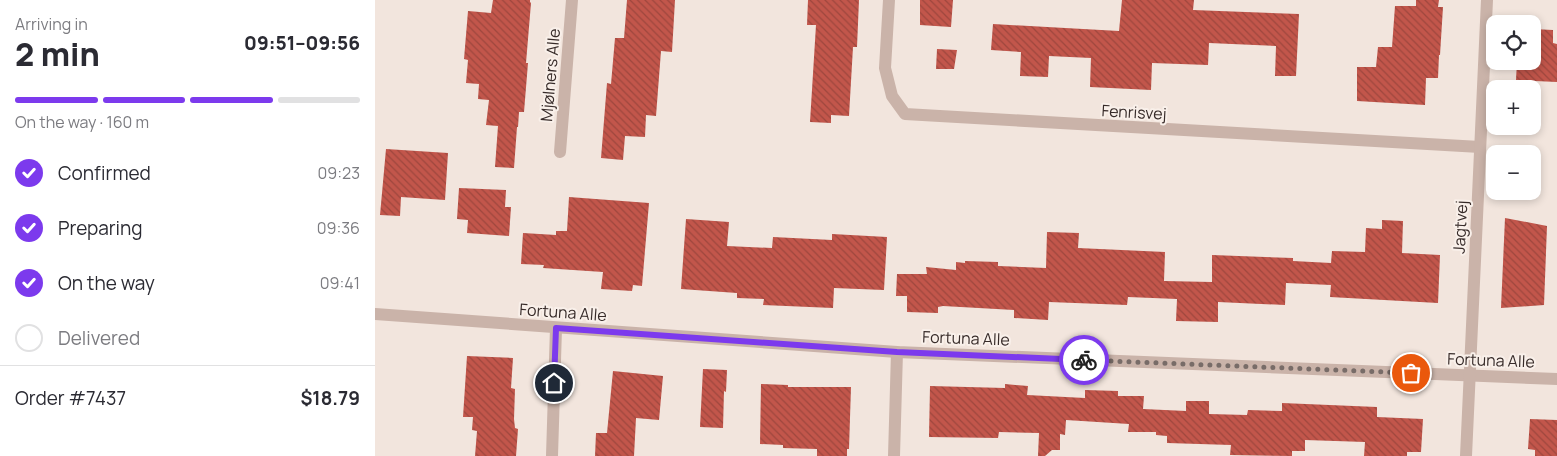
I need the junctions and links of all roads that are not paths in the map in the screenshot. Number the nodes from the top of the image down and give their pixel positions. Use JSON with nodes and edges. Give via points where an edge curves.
{"nodes":[{"id":1,"x":572,"y":0,"type":"edge"},
{"id":2,"x":889,"y":0,"type":"edge"},
{"id":3,"x":1487,"y":0,"type":"edge"},
{"id":4,"x":1480,"y":147,"type":"junction"},
{"id":5,"x":560,"y":152,"type":"dead end"},
{"id":6,"x":375,"y":314,"type":"edge"},
{"id":7,"x":556,"y":328,"type":"junction"},
{"id":8,"x":897,"y":352,"type":"junction"},
{"id":9,"x":1470,"y":375,"type":"junction"},
{"id":10,"x":1557,"y":379,"type":"edge"},
{"id":11,"x":552,"y":456,"type":"edge"},
{"id":12,"x":894,"y":456,"type":"edge"},
{"id":13,"x":1466,"y":456,"type":"edge"}],
"edges":[{"from":1,"to":5,"type":"street","name":"Mjølners Alle"},
{"from":2,"to":4,"type":"street","name":"Fenrisvej","via":[[885,68],[892,96],[905,114]]},
{"from":3,"to":4,"type":"street","name":"Jagtvej"},
{"from":4,"to":9,"type":"street","name":"Jagtvej"},
{"from":6,"to":7,"type":"street","name":"Fortuna Alle"},
{"from":7,"to":8,"type":"street","name":"Fortuna Alle"},
{"from":7,"to":11,"type":"street"},
{"from":8,"to":9,"type":"street","name":"Fortuna Alle"},
{"from":8,"to":12,"type":"street"},
{"from":9,"to":10,"type":"street","name":"Fortuna Alle"},
{"from":9,"to":13,"type":"street","name":"Jagtvej"}]}
